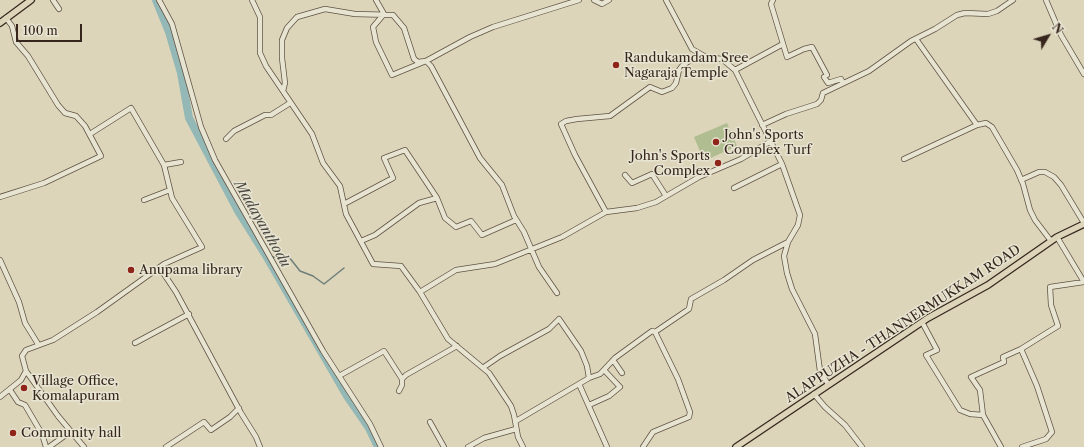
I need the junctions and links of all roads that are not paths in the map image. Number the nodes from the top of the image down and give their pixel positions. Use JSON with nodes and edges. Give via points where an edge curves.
{"nodes":[{"id":1,"x":31,"y":0,"type":"edge"},
{"id":2,"x":53,"y":0,"type":"edge"},
{"id":3,"x":159,"y":0,"type":"edge"},
{"id":4,"x":252,"y":0,"type":"edge"},
{"id":5,"x":376,"y":0,"type":"edge"},
{"id":6,"x":579,"y":0,"type":"edge"},
{"id":7,"x":594,"y":0,"type":"edge"},
{"id":8,"x":609,"y":0,"type":"edge"},
{"id":9,"x":666,"y":0,"type":"edge"},
{"id":10,"x":773,"y":0,"type":"edge"},
{"id":11,"x":1046,"y":0,"type":"edge"},
{"id":12,"x":1011,"y":1,"type":"edge"},
{"id":13,"x":59,"y":10,"type":"dead end"},
{"id":14,"x":384,"y":14,"type":"junction"},
{"id":15,"x":6,"y":18,"type":"junction"},
{"id":16,"x":0,"y":22,"type":"edge"},
{"id":17,"x":916,"y":39,"type":"junction"},
{"id":18,"x":783,"y":44,"type":"junction"},
{"id":19,"x":699,"y":54,"type":"junction"},
{"id":20,"x":426,"y":62,"type":"junction"},
{"id":21,"x":735,"y":70,"type":"junction"},
{"id":22,"x":1084,"y":74,"type":"edge"},
{"id":23,"x":843,"y":83,"type":"junction"},
{"id":24,"x":283,"y":91,"type":"junction"},
{"id":25,"x":290,"y":103,"type":"junction"},
{"id":26,"x":762,"y":125,"type":"junction"},
{"id":27,"x":977,"y":126,"type":"junction"},
{"id":28,"x":90,"y":134,"type":"junction"},
{"id":29,"x":226,"y":139,"type":"dead end"},
{"id":30,"x":771,"y":141,"type":"junction"},
{"id":31,"x":904,"y":159,"type":"dead end"},
{"id":32,"x":181,"y":162,"type":"dead end"},
{"id":33,"x":782,"y":164,"type":"junction"},
{"id":34,"x":164,"y":166,"type":"junction"},
{"id":35,"x":625,"y":175,"type":"dead end"},
{"id":36,"x":1021,"y":180,"type":"junction"},
{"id":37,"x":734,"y":188,"type":"dead end"},
{"id":38,"x":170,"y":190,"type":"junction"},
{"id":39,"x":666,"y":196,"type":"junction"},
{"id":40,"x":0,"y":197,"type":"edge"},
{"id":41,"x":437,"y":198,"type":"junction"},
{"id":42,"x":144,"y":200,"type":"dead end"},
{"id":43,"x":344,"y":204,"type":"junction"},
{"id":44,"x":606,"y":212,"type":"junction"},
{"id":45,"x":516,"y":220,"type":"junction"},
{"id":46,"x":1084,"y":224,"type":"edge"},
{"id":47,"x":1057,"y":237,"type":"junction"},
{"id":48,"x":361,"y":241,"type":"junction"},
{"id":49,"x":1051,"y":241,"type":"junction"},
{"id":50,"x":788,"y":242,"type":"junction"},
{"id":51,"x":531,"y":251,"type":"junction"},
{"id":52,"x":0,"y":260,"type":"edge"},
{"id":53,"x":160,"y":268,"type":"junction"},
{"id":54,"x":1084,"y":282,"type":"edge"},
{"id":55,"x":420,"y":292,"type":"junction"},
{"id":56,"x":558,"y":293,"type":"dead end"},
{"id":57,"x":189,"y":314,"type":"junction"},
{"id":58,"x":922,"y":322,"type":"junction"},
{"id":59,"x":655,"y":332,"type":"junction"},
{"id":60,"x":135,"y":343,"type":"dead end"},
{"id":61,"x":38,"y":344,"type":"junction"},
{"id":62,"x":457,"y":346,"type":"junction"},
{"id":63,"x":1021,"y":349,"type":"junction"},
{"id":64,"x":613,"y":360,"type":"junction"},
{"id":65,"x":484,"y":367,"type":"junction"},
{"id":66,"x":26,"y":371,"type":"junction"},
{"id":67,"x":605,"y":371,"type":"junction"},
{"id":68,"x":622,"y":373,"type":"dead end"},
{"id":69,"x":339,"y":376,"type":"junction"},
{"id":70,"x":589,"y":378,"type":"junction"},
{"id":71,"x":402,"y":379,"type":"junction"},
{"id":72,"x":578,"y":384,"type":"junction"},
{"id":73,"x":828,"y":384,"type":"junction"},
{"id":74,"x":10,"y":390,"type":"junction"},
{"id":75,"x":399,"y":391,"type":"dead end"},
{"id":76,"x":814,"y":394,"type":"junction"},
{"id":77,"x":0,"y":397,"type":"edge"},
{"id":78,"x":588,"y":405,"type":"junction"},
{"id":79,"x":239,"y":408,"type":"junction"},
{"id":80,"x":983,"y":415,"type":"junction"},
{"id":81,"x":516,"y":421,"type":"junction"},
{"id":82,"x":430,"y":422,"type":"dead end"},
{"id":83,"x":516,"y":429,"type":"junction"},
{"id":84,"x":70,"y":432,"type":"junction"},
{"id":85,"x":82,"y":446,"type":"edge"},
{"id":86,"x":46,"y":447,"type":"edge"},
{"id":87,"x":50,"y":447,"type":"edge"},
{"id":88,"x":166,"y":447,"type":"edge"},
{"id":89,"x":260,"y":447,"type":"edge"},
{"id":90,"x":380,"y":447,"type":"edge"},
{"id":91,"x":444,"y":447,"type":"edge"},
{"id":92,"x":468,"y":447,"type":"edge"},
{"id":93,"x":523,"y":447,"type":"edge"},
{"id":94,"x":607,"y":447,"type":"edge"},
{"id":95,"x":643,"y":447,"type":"edge"},
{"id":96,"x":736,"y":447,"type":"edge"},
{"id":97,"x":862,"y":447,"type":"edge"},
{"id":98,"x":1001,"y":447,"type":"edge"},
{"id":99,"x":1022,"y":447,"type":"edge"}],
"edges":[{"from":1,"to":15,"type":"main road"},
{"from":2,"to":13,"type":"street"},
{"from":3,"to":69,"type":"street","via":[[172,24],[201,127],[216,160]]},
{"from":4,"to":24,"type":"street","via":[[260,17],[260,53]]},
{"from":5,"to":14,"type":"street"},
{"from":6,"to":20,"type":"street","via":[[493,26]]},
{"from":7,"to":8,"type":"street","via":[[602,4]]},
{"from":9,"to":19,"type":"street","via":[[688,43]]},
{"from":10,"to":18,"type":"street","via":[[771,4]]},
{"from":11,"to":22,"type":"street","via":[[1061,35]]},
{"from":12,"to":17,"type":"street","via":[[988,14],[957,15]]},
{"from":14,"to":20,"type":"street","via":[[393,15],[404,28],[414,59]]},
{"from":14,"to":20,"type":"street","via":[[373,27],[376,42],[392,75]]},
{"from":14,"to":24,"type":"street","via":[[360,15],[325,8],[297,17],[287,28],[282,40],[285,83]]},
{"from":15,"to":16,"type":"main road"},
{"from":15,"to":28,"type":"street","via":[[12,26],[16,42],[28,56],[58,105],[65,113],[76,116]]},
{"from":17,"to":23,"type":"street","via":[[869,71]]},
{"from":17,"to":27,"type":"street"},
{"from":18,"to":21,"type":"street"},
{"from":18,"to":23,"type":"street","via":[[787,58],[812,47],[827,75],[824,77],[828,83],[841,79]]},
{"from":19,"to":21,"type":"street","via":[[722,59]]},
{"from":19,"to":44,"type":"street","via":[[682,66],[672,88],[662,92],[650,87],[610,116],[578,119],[561,124]]},
{"from":20,"to":45,"type":"street","via":[[431,66],[480,158],[502,185]]},
{"from":21,"to":26,"type":"street"},
{"from":23,"to":26,"type":"street","via":[[823,92],[817,104]]},
{"from":24,"to":25,"type":"street"},
{"from":25,"to":29,"type":"street","via":[[234,131]]},
{"from":25,"to":43,"type":"street","via":[[312,134],[323,163],[340,186]]},
{"from":26,"to":30,"type":"street"},
{"from":27,"to":31,"type":"street"},
{"from":27,"to":36,"type":"street","via":[[986,123],[992,126]]},
{"from":28,"to":34,"type":"street","via":[[131,108]]},
{"from":28,"to":40,"type":"street","via":[[101,156],[44,183]]},
{"from":30,"to":33,"type":"street"},
{"from":30,"to":39,"type":"street","via":[[741,159],[699,177]]},
{"from":32,"to":34,"type":"street"},
{"from":33,"to":37,"type":"street"},
{"from":33,"to":50,"type":"street","via":[[800,215],[798,225]]},
{"from":34,"to":38,"type":"street"},
{"from":35,"to":39,"type":"street","via":[[632,183],[652,174]]},
{"from":36,"to":46,"type":"street","via":[[1039,172],[1054,177]]},
{"from":36,"to":49,"type":"street","via":[[1030,210]]},
{"from":38,"to":42,"type":"street"},
{"from":38,"to":53,"type":"street","via":[[172,198],[202,247]]},
{"from":39,"to":44,"type":"street","via":[[637,208]]},
{"from":41,"to":43,"type":"street","via":[[405,150],[384,158],[393,178]]},
{"from":41,"to":45,"type":"street","via":[[445,218],[456,227],[471,221],[482,235]]},
{"from":41,"to":48,"type":"street","via":[[419,203],[375,235]]},
{"from":43,"to":48,"type":"street","via":[[346,214]]},
{"from":44,"to":51,"type":"street","via":[[562,238]]},
{"from":45,"to":51,"type":"street"},
{"from":46,"to":47,"type":"main road","name":"ALAPPUZHA - THANNERMUKKAM ROAD"},
{"from":47,"to":49,"type":"main road","name":"ALAPPUZHA - THANNERMUKKAM ROAD"},
{"from":47,"to":54,"type":"street"},
{"from":48,"to":55,"type":"street","via":[[373,264],[401,266]]},
{"from":49,"to":58,"type":"main road","name":"ALAPPUZHA - THANNERMUKKAM ROAD","via":[[988,285]]},
{"from":50,"to":59,"type":"street","via":[[753,260],[691,299],[689,309]]},
{"from":50,"to":73,"type":"street","via":[[784,256],[787,273],[792,289],[815,334],[820,371]]},
{"from":51,"to":55,"type":"street","via":[[496,264],[456,270]]},
{"from":51,"to":56,"type":"street"},
{"from":52,"to":61,"type":"street","via":[[19,302],[24,323]]},
{"from":53,"to":57,"type":"street"},
{"from":53,"to":61,"type":"street","via":[[52,340]]},
{"from":54,"to":63,"type":"street","via":[[1050,287],[1051,305],[1058,326]]},
{"from":55,"to":62,"type":"street","via":[[448,339]]},
{"from":57,"to":60,"type":"street"},
{"from":57,"to":79,"type":"street"},
{"from":58,"to":73,"type":"main road","name":"ALAPPUZHA - THANNERMUKKAM ROAD"},
{"from":58,"to":80,"type":"street","via":[[937,350],[926,355],[960,410]]},
{"from":59,"to":64,"type":"street","via":[[652,331]]},
{"from":59,"to":95,"type":"street","via":[[678,379],[690,412],[689,417],[653,432]]},
{"from":61,"to":66,"type":"street","via":[[26,350],[22,356]]},
{"from":62,"to":65,"type":"street"},
{"from":62,"to":71,"type":"street"},
{"from":63,"to":80,"type":"street","via":[[1003,357],[1004,362],[971,377],[980,390]]},
{"from":63,"to":99,"type":"street","via":[[1038,386],[1052,432],[1046,439]]},
{"from":64,"to":67,"type":"street"},
{"from":64,"to":68,"type":"street"},
{"from":65,"to":70,"type":"street","via":[[549,329],[559,319],[581,351]]},
{"from":65,"to":81,"type":"street","via":[[511,406]]},
{"from":66,"to":74,"type":"street"},
{"from":66,"to":84,"type":"street"},
{"from":67,"to":70,"type":"street"},
{"from":67,"to":78,"type":"street","via":[[620,387]]},
{"from":69,"to":71,"type":"street","via":[[384,351]]},
{"from":69,"to":90,"type":"street","via":[[370,424]]},
{"from":70,"to":72,"type":"street"},
{"from":71,"to":75,"type":"street"},
{"from":72,"to":78,"type":"street"},
{"from":72,"to":81,"type":"street"},
{"from":73,"to":76,"type":"main road","name":"ALAPPUZHA - THANNERMUKKAM ROAD"},
{"from":74,"to":77,"type":"street"},
{"from":74,"to":86,"type":"street","via":[[18,402],[25,405],[42,434]]},
{"from":76,"to":96,"type":"main road","name":"ALAPPUZHA - THANNERMUKKAM ROAD"},
{"from":76,"to":97,"type":"street","via":[[845,424]]},
{"from":78,"to":94,"type":"street"},
{"from":79,"to":88,"type":"street","via":[[230,418],[210,430],[204,422]]},
{"from":79,"to":89,"type":"street"},
{"from":80,"to":98,"type":"street"},
{"from":81,"to":83,"type":"street"},
{"from":82,"to":91,"type":"street"},
{"from":83,"to":92,"type":"street","via":[[484,438]]},
{"from":83,"to":93,"type":"street"},
{"from":84,"to":85,"type":"street"},
{"from":84,"to":87,"type":"street"}]}
